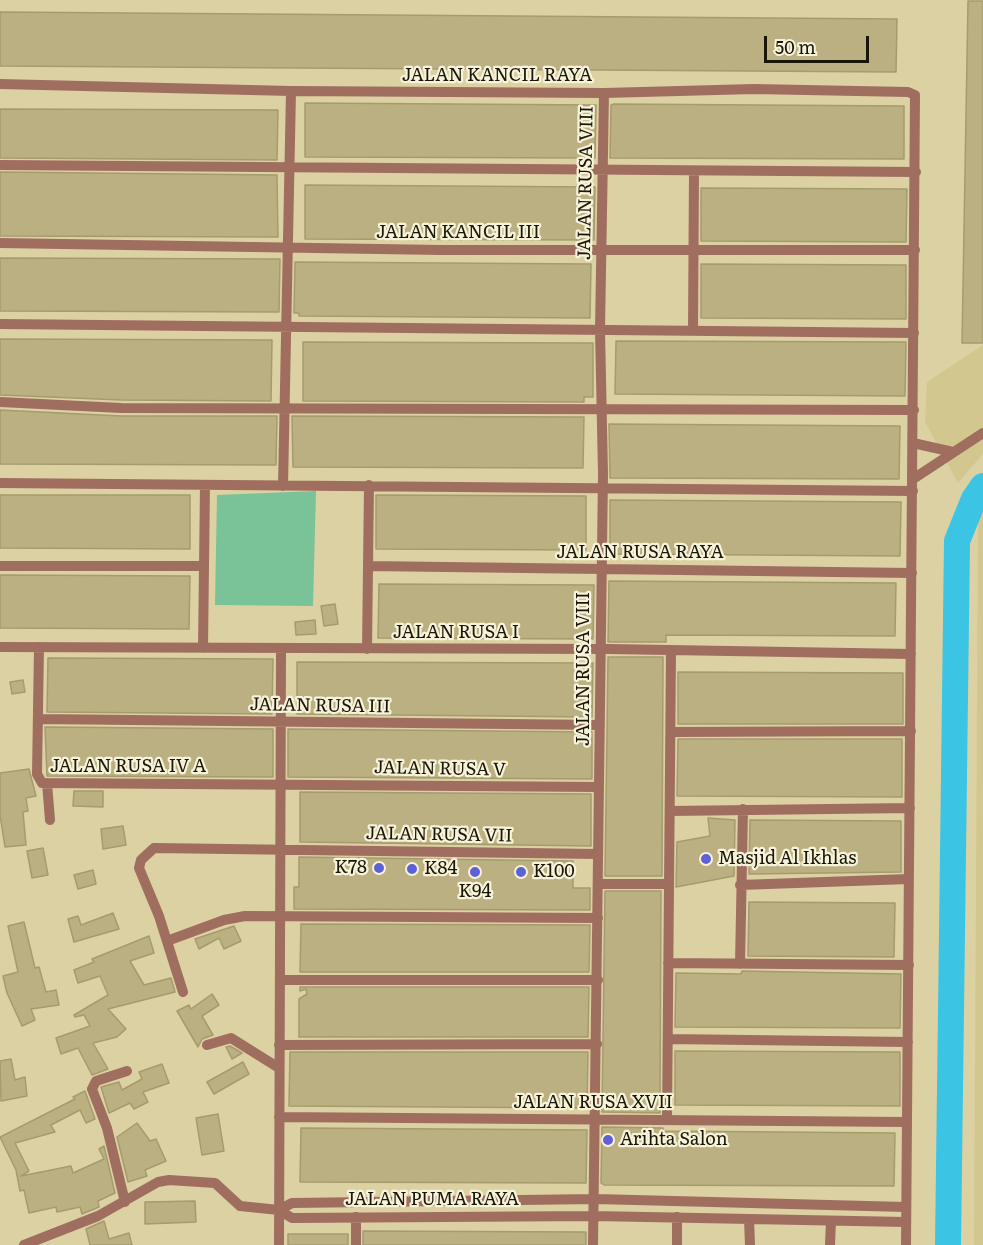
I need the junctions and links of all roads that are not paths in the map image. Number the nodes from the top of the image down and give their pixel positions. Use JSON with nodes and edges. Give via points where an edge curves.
{"nodes":[{"id":1,"x":0,"y":84,"type":"edge"},
{"id":2,"x":291,"y":91,"type":"junction"},
{"id":3,"x":604,"y":93,"type":"junction"},
{"id":4,"x":0,"y":165,"type":"edge"},
{"id":5,"x":288,"y":167,"type":"junction"},
{"id":6,"x":603,"y":170,"type":"junction"},
{"id":7,"x":694,"y":171,"type":"junction"},
{"id":8,"x":916,"y":172,"type":"junction"},
{"id":9,"x":0,"y":243,"type":"edge"},
{"id":10,"x":287,"y":247,"type":"junction"},
{"id":11,"x":601,"y":250,"type":"junction"},
{"id":12,"x":694,"y":250,"type":"junction"},
{"id":13,"x":915,"y":250,"type":"junction"},
{"id":14,"x":0,"y":324,"type":"edge"},
{"id":15,"x":286,"y":327,"type":"junction"},
{"id":16,"x":600,"y":330,"type":"junction"},
{"id":17,"x":693,"y":331,"type":"junction"},
{"id":18,"x":915,"y":333,"type":"junction"},
{"id":19,"x":0,"y":402,"type":"edge"},
{"id":20,"x":283,"y":407,"type":"junction"},
{"id":21,"x":603,"y":408,"type":"junction"},
{"id":22,"x":914,"y":410,"type":"junction"},
{"id":23,"x":983,"y":433,"type":"edge"},
{"id":24,"x":913,"y":444,"type":"junction"},
{"id":25,"x":953,"y":452,"type":"junction"},
{"id":26,"x":0,"y":483,"type":"edge"},
{"id":27,"x":205,"y":485,"type":"junction"},
{"id":28,"x":369,"y":485,"type":"junction"},
{"id":29,"x":913,"y":485,"type":"junction"},
{"id":30,"x":283,"y":486,"type":"junction"},
{"id":31,"x":602,"y":488,"type":"junction"},
{"id":32,"x":0,"y":566,"type":"edge"},
{"id":33,"x":204,"y":566,"type":"junction"},
{"id":34,"x":368,"y":567,"type":"junction"},
{"id":35,"x":601,"y":569,"type":"junction"},
{"id":36,"x":912,"y":573,"type":"junction"},
{"id":37,"x":0,"y":647,"type":"edge"},
{"id":38,"x":39,"y":647,"type":"junction"},
{"id":39,"x":202,"y":648,"type":"junction"},
{"id":40,"x":281,"y":649,"type":"junction"},
{"id":41,"x":367,"y":649,"type":"junction"},
{"id":42,"x":600,"y":649,"type":"junction"},
{"id":43,"x":671,"y":650,"type":"junction"},
{"id":44,"x":911,"y":654,"type":"junction"},
{"id":45,"x":39,"y":719,"type":"junction"},
{"id":46,"x":280,"y":722,"type":"junction"},
{"id":47,"x":600,"y":725,"type":"junction"},
{"id":48,"x":911,"y":731,"type":"junction"},
{"id":49,"x":671,"y":732,"type":"junction"},
{"id":50,"x":47,"y":783,"type":"junction"},
{"id":51,"x":280,"y":784,"type":"junction"},
{"id":52,"x":599,"y":788,"type":"junction"},
{"id":53,"x":910,"y":808,"type":"junction"},
{"id":54,"x":743,"y":809,"type":"junction"},
{"id":55,"x":670,"y":811,"type":"junction"},
{"id":56,"x":50,"y":820,"type":"dead end"},
{"id":57,"x":280,"y":849,"type":"junction"},
{"id":58,"x":598,"y":854,"type":"junction"},
{"id":59,"x":909,"y":879,"type":"junction"},
{"id":60,"x":598,"y":884,"type":"junction"},
{"id":61,"x":669,"y":884,"type":"junction"},
{"id":62,"x":740,"y":885,"type":"junction"},
{"id":63,"x":280,"y":915,"type":"junction"},
{"id":64,"x":598,"y":918,"type":"junction"},
{"id":65,"x":167,"y":941,"type":"junction"},
{"id":66,"x":668,"y":963,"type":"junction"},
{"id":67,"x":740,"y":964,"type":"junction"},
{"id":68,"x":909,"y":965,"type":"junction"},
{"id":69,"x":280,"y":980,"type":"junction"},
{"id":70,"x":598,"y":980,"type":"junction"},
{"id":71,"x":183,"y":992,"type":"dead end"},
{"id":72,"x":668,"y":1039,"type":"junction"},
{"id":73,"x":908,"y":1042,"type":"junction"},
{"id":74,"x":597,"y":1044,"type":"junction"},
{"id":75,"x":279,"y":1045,"type":"junction"},
{"id":76,"x":207,"y":1046,"type":"dead end"},
{"id":77,"x":279,"y":1068,"type":"junction"},
{"id":78,"x":127,"y":1071,"type":"dead end"},
{"id":79,"x":279,"y":1117,"type":"junction"},
{"id":80,"x":596,"y":1119,"type":"junction"},
{"id":81,"x":667,"y":1120,"type":"junction"},
{"id":82,"x":907,"y":1122,"type":"junction"},
{"id":83,"x":596,"y":1199,"type":"junction"},
{"id":84,"x":125,"y":1202,"type":"junction"},
{"id":85,"x":906,"y":1207,"type":"junction"},
{"id":86,"x":279,"y":1210,"type":"junction"},
{"id":87,"x":594,"y":1215,"type":"junction"},
{"id":88,"x":356,"y":1217,"type":"junction"},
{"id":89,"x":677,"y":1217,"type":"junction"},
{"id":90,"x":749,"y":1219,"type":"junction"},
{"id":91,"x":831,"y":1221,"type":"junction"},
{"id":92,"x":906,"y":1222,"type":"junction"},
{"id":93,"x":24,"y":1245,"type":"edge"},
{"id":94,"x":279,"y":1245,"type":"edge"},
{"id":95,"x":356,"y":1245,"type":"edge"},
{"id":96,"x":593,"y":1245,"type":"edge"},
{"id":97,"x":677,"y":1245,"type":"edge"},
{"id":98,"x":750,"y":1245,"type":"edge"},
{"id":99,"x":830,"y":1245,"type":"edge"},
{"id":100,"x":906,"y":1245,"type":"edge"}],
"edges":[{"from":1,"to":2,"type":"street","name":"JALAN KANCIL RAYA"},
{"from":2,"to":3,"type":"street","name":"JALAN KANCIL RAYA"},
{"from":2,"to":5,"type":"street"},
{"from":3,"to":6,"type":"street","name":"JALAN RUSA VIII"},
{"from":3,"to":8,"type":"street","name":"JALAN KANCIL RAYA","via":[[754,89],[912,93],[916,100]]},
{"from":4,"to":5,"type":"street"},
{"from":5,"to":6,"type":"street"},
{"from":5,"to":10,"type":"street"},
{"from":6,"to":7,"type":"street"},
{"from":6,"to":11,"type":"street","name":"JALAN RUSA VIII"},
{"from":7,"to":8,"type":"street"},
{"from":7,"to":12,"type":"street"},
{"from":8,"to":13,"type":"street"},
{"from":9,"to":10,"type":"street","name":"JALAN KANCIL III"},
{"from":10,"to":11,"type":"street","name":"JALAN KANCIL III"},
{"from":10,"to":15,"type":"street"},
{"from":11,"to":12,"type":"street","name":"JALAN KANCIL III"},
{"from":11,"to":16,"type":"street","name":"JALAN RUSA VIII"},
{"from":12,"to":13,"type":"street","name":"JALAN KANCIL III"},
{"from":12,"to":17,"type":"street"},
{"from":13,"to":18,"type":"street"},
{"from":14,"to":15,"type":"street"},
{"from":15,"to":16,"type":"street"},
{"from":15,"to":20,"type":"street"},
{"from":16,"to":17,"type":"street"},
{"from":16,"to":21,"type":"street","name":"JALAN RUSA VIII"},
{"from":17,"to":18,"type":"street"},
{"from":18,"to":22,"type":"street"},
{"from":19,"to":20,"type":"street","via":[[121,408]]},
{"from":20,"to":21,"type":"street"},
{"from":20,"to":30,"type":"street"},
{"from":21,"to":22,"type":"street"},
{"from":21,"to":31,"type":"street","name":"JALAN RUSA VIII"},
{"from":22,"to":24,"type":"street"},
{"from":23,"to":25,"type":"street"},
{"from":24,"to":25,"type":"street"},
{"from":24,"to":29,"type":"street"},
{"from":25,"to":29,"type":"street"},
{"from":26,"to":27,"type":"street"},
{"from":27,"to":30,"type":"street"},
{"from":27,"to":33,"type":"street"},
{"from":28,"to":30,"type":"street"},
{"from":28,"to":31,"type":"street"},
{"from":28,"to":34,"type":"street"},
{"from":29,"to":31,"type":"street"},
{"from":29,"to":36,"type":"street"},
{"from":31,"to":35,"type":"street","name":"JALAN RUSA VIII"},
{"from":32,"to":33,"type":"street"},
{"from":33,"to":39,"type":"street"},
{"from":34,"to":35,"type":"street","name":"JALAN RUSA RAYA"},
{"from":34,"to":41,"type":"street"},
{"from":35,"to":36,"type":"street","name":"JALAN RUSA RAYA"},
{"from":35,"to":42,"type":"street","name":"JALAN RUSA VIII"},
{"from":36,"to":44,"type":"street"},
{"from":37,"to":38,"type":"street","name":"JALAN RUSA I"},
{"from":38,"to":39,"type":"street","name":"JALAN RUSA I"},
{"from":38,"to":45,"type":"street","name":"JALAN RUSA IV A"},
{"from":39,"to":40,"type":"street","name":"JALAN RUSA I"},
{"from":40,"to":41,"type":"street","name":"JALAN RUSA I"},
{"from":40,"to":46,"type":"street"},
{"from":41,"to":42,"type":"street","name":"JALAN RUSA I"},
{"from":42,"to":43,"type":"street","name":"JALAN RUSA I"},
{"from":42,"to":47,"type":"street","name":"JALAN RUSA VIII"},
{"from":43,"to":44,"type":"street","name":"JALAN RUSA I"},
{"from":43,"to":49,"type":"street"},
{"from":44,"to":48,"type":"street"},
{"from":45,"to":46,"type":"street","name":"JALAN RUSA III"},
{"from":45,"to":50,"type":"street","name":"JALAN RUSA IV A","via":[[37,774],[42,783]]},
{"from":46,"to":47,"type":"street","name":"JALAN RUSA III"},
{"from":46,"to":51,"type":"street"},
{"from":47,"to":52,"type":"street","name":"JALAN RUSA VIII"},
{"from":48,"to":49,"type":"street"},
{"from":48,"to":53,"type":"street"},
{"from":49,"to":55,"type":"street"},
{"from":50,"to":51,"type":"street","name":"JALAN RUSA IV A"},
{"from":50,"to":56,"type":"street"},
{"from":51,"to":52,"type":"street","name":"JALAN RUSA V"},
{"from":51,"to":57,"type":"street"},
{"from":52,"to":58,"type":"street","name":"JALAN RUSA VIII"},
{"from":53,"to":54,"type":"street"},
{"from":53,"to":59,"type":"street"},
{"from":54,"to":55,"type":"street"},
{"from":54,"to":62,"type":"street"},
{"from":55,"to":61,"type":"street"},
{"from":57,"to":58,"type":"street","name":"JALAN RUSA VII"},
{"from":57,"to":63,"type":"street"},
{"from":57,"to":65,"type":"street","name":"JALAN RUSA VII","via":[[186,847],[154,848],[148,852],[139,868]]},
{"from":58,"to":60,"type":"street","name":"JALAN RUSA VIII"},
{"from":59,"to":62,"type":"street"},
{"from":59,"to":68,"type":"street"},
{"from":60,"to":61,"type":"street"},
{"from":60,"to":64,"type":"street","name":"JALAN RUSA VIII"},
{"from":61,"to":66,"type":"street"},
{"from":62,"to":67,"type":"street"},
{"from":63,"to":64,"type":"street"},
{"from":63,"to":65,"type":"street","via":[[234,917]]},
{"from":63,"to":69,"type":"street"},
{"from":64,"to":70,"type":"street","name":"JALAN RUSA VIII"},
{"from":65,"to":71,"type":"street"},
{"from":66,"to":67,"type":"street"},
{"from":66,"to":72,"type":"street"},
{"from":67,"to":68,"type":"street"},
{"from":68,"to":73,"type":"street"},
{"from":69,"to":70,"type":"street"},
{"from":69,"to":75,"type":"street"},
{"from":70,"to":74,"type":"street","name":"JALAN RUSA VIII"},
{"from":72,"to":73,"type":"street"},
{"from":72,"to":81,"type":"street"},
{"from":73,"to":82,"type":"street"},
{"from":74,"to":75,"type":"street"},
{"from":74,"to":80,"type":"street","name":"JALAN RUSA VIII"},
{"from":75,"to":77,"type":"street"},
{"from":76,"to":77,"type":"street","via":[[231,1038]]},
{"from":77,"to":79,"type":"street"},
{"from":78,"to":84,"type":"street","via":[[96,1081],[92,1089],[107,1128]]},
{"from":79,"to":80,"type":"street","name":"JALAN RUSA XVII"},
{"from":79,"to":86,"type":"street"},
{"from":80,"to":81,"type":"street","name":"JALAN RUSA XVII"},
{"from":80,"to":83,"type":"street","name":"JALAN RUSA VIII"},
{"from":81,"to":82,"type":"street","name":"JALAN RUSA XVII"},
{"from":82,"to":85,"type":"street"},
{"from":83,"to":85,"type":"street","name":"JALAN PUMA RAYA"},
{"from":83,"to":86,"type":"street","name":"JALAN PUMA RAYA","via":[[292,1203]]},
{"from":83,"to":87,"type":"street","name":"JALAN RUSA VIII"},
{"from":84,"to":86,"type":"street","via":[[158,1182],[169,1180],[215,1183],[240,1206]]},
{"from":84,"to":93,"type":"street"},
{"from":85,"to":92,"type":"street"},
{"from":86,"to":88,"type":"street","name":"JALAN PUMA RAYA","via":[[292,1218]]},
{"from":86,"to":94,"type":"street"},
{"from":87,"to":88,"type":"street","name":"JALAN PUMA RAYA"},
{"from":87,"to":89,"type":"street","name":"JALAN PUMA RAYA"},
{"from":87,"to":96,"type":"street","name":"JALAN RUSA VIII"},
{"from":88,"to":95,"type":"street"},
{"from":89,"to":90,"type":"street","name":"JALAN PUMA RAYA"},
{"from":89,"to":97,"type":"street"},
{"from":90,"to":91,"type":"street","name":"JALAN PUMA RAYA"},
{"from":90,"to":98,"type":"street"},
{"from":91,"to":92,"type":"street","name":"JALAN PUMA RAYA"},
{"from":91,"to":99,"type":"street"},
{"from":92,"to":100,"type":"street"}]}
